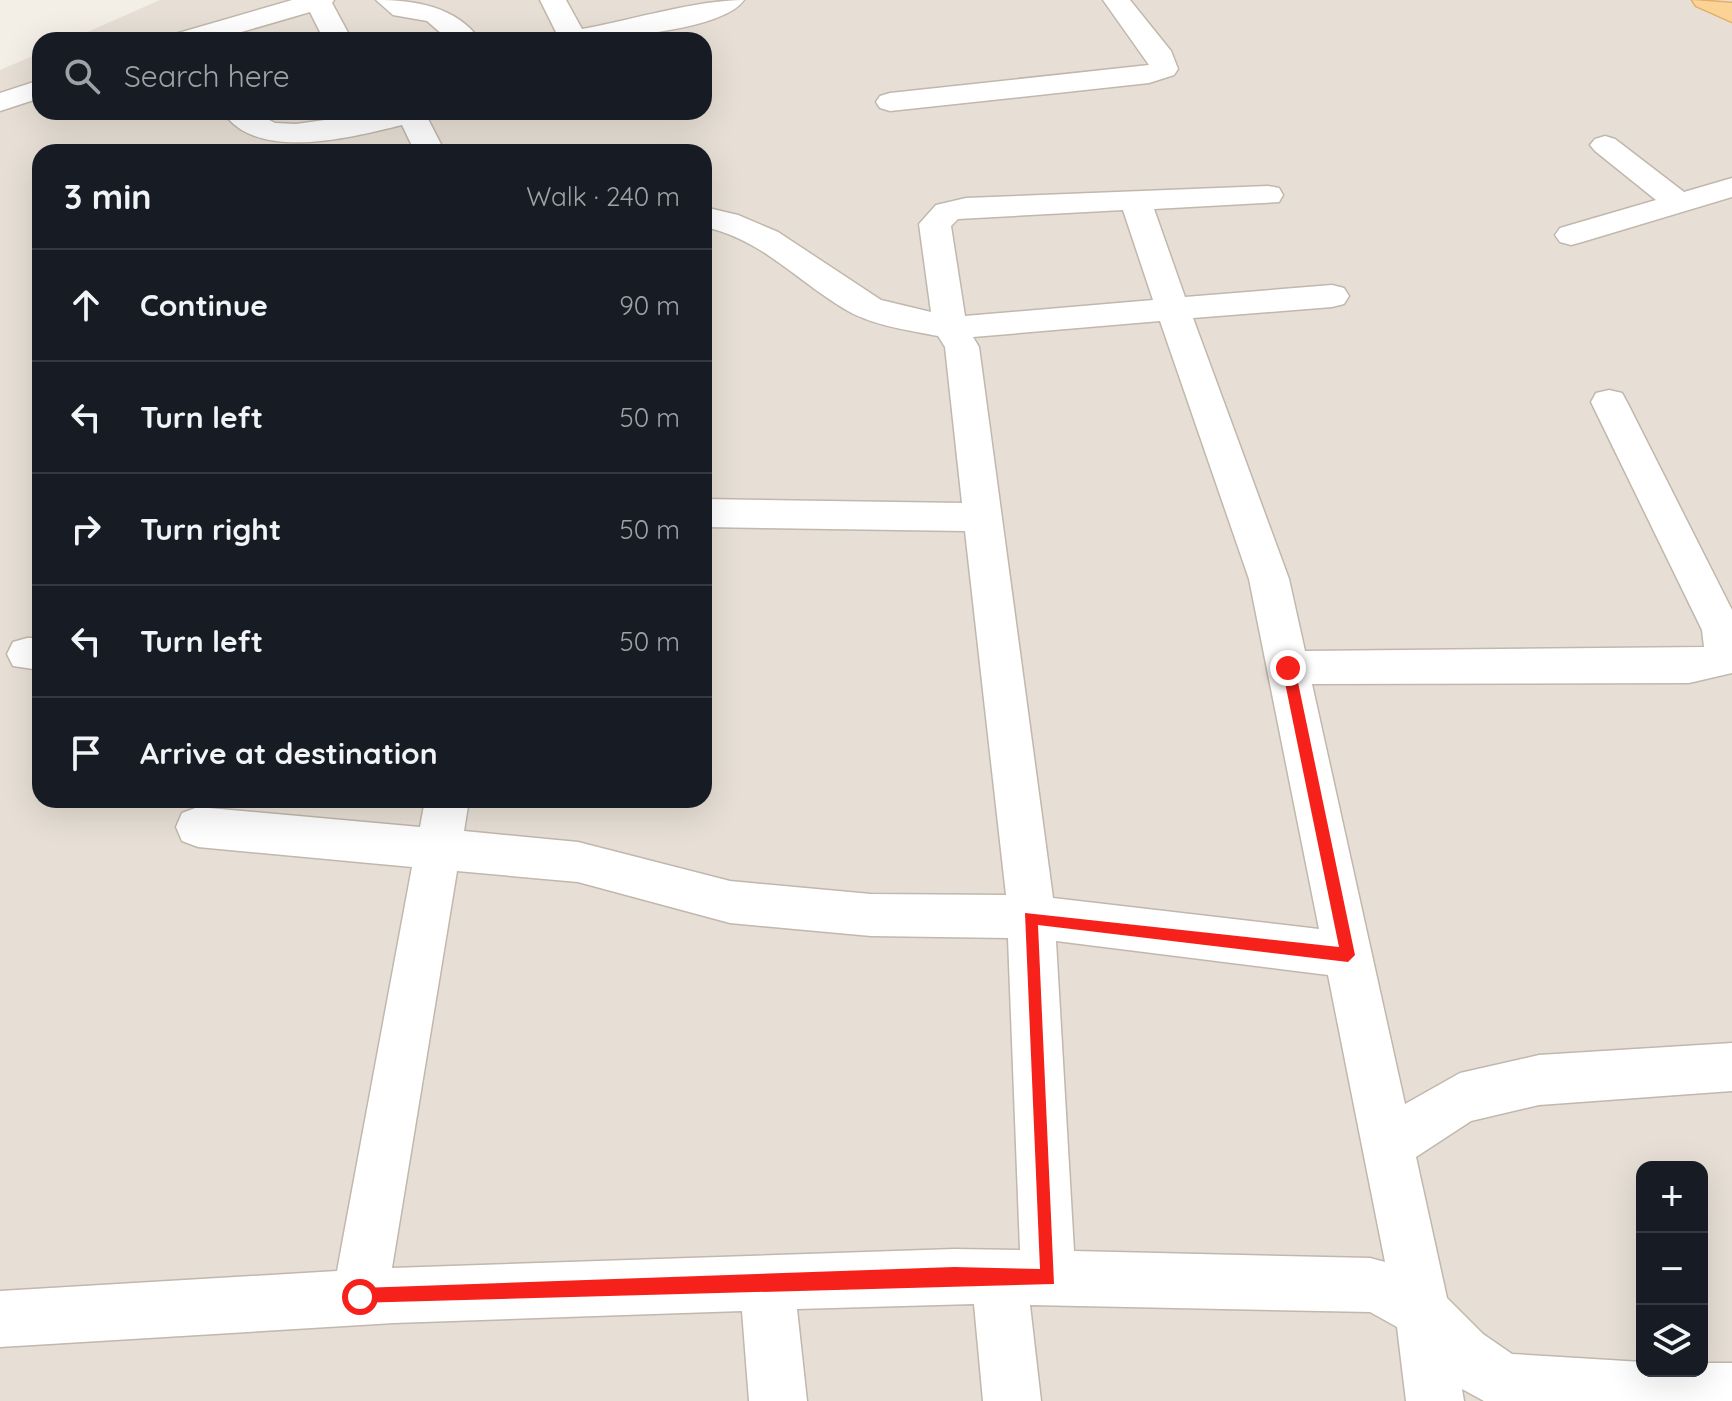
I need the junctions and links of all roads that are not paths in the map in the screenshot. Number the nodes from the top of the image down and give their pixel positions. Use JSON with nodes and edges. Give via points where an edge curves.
{"nodes":[{"id":1,"x":318,"y":0,"type":"edge"},
{"id":2,"x":389,"y":0,"type":"edge"},
{"id":3,"x":553,"y":0,"type":"edge"},
{"id":4,"x":731,"y":0,"type":"edge"},
{"id":5,"x":1116,"y":0,"type":"edge"},
{"id":6,"x":1706,"y":0,"type":"edge"},
{"id":7,"x":1732,"y":14,"type":"edge"},
{"id":8,"x":214,"y":32,"type":"edge"},
{"id":9,"x":334,"y":32,"type":"edge"},
{"id":10,"x":456,"y":32,"type":"edge"},
{"id":11,"x":570,"y":32,"type":"edge"},
{"id":12,"x":614,"y":32,"type":"edge"},
{"id":13,"x":32,"y":92,"type":"edge"},
{"id":14,"x":0,"y":102,"type":"edge"},
{"id":15,"x":890,"y":102,"type":"dead end"},
{"id":16,"x":243,"y":120,"type":"edge"},
{"id":17,"x":378,"y":120,"type":"edge"},
{"id":18,"x":418,"y":120,"type":"edge"},
{"id":19,"x":427,"y":144,"type":"edge"},
{"id":20,"x":1605,"y":145,"type":"dead end"},
{"id":21,"x":1732,"y":187,"type":"edge"},
{"id":22,"x":1268,"y":195,"type":"dead end"},
{"id":23,"x":1135,"y":200,"type":"junction"},
{"id":24,"x":1679,"y":203,"type":"junction"},
{"id":25,"x":712,"y":218,"type":"edge"},
{"id":26,"x":1571,"y":235,"type":"dead end"},
{"id":27,"x":1332,"y":296,"type":"dead end"},
{"id":28,"x":1173,"y":309,"type":"junction"},
{"id":29,"x":950,"y":328,"type":"junction"},
{"id":30,"x":1609,"y":402,"type":"dead end"},
{"id":31,"x":712,"y":513,"type":"edge"},
{"id":32,"x":985,"y":517,"type":"junction"},
{"id":33,"x":1288,"y":668,"type":"junction"},
{"id":34,"x":445,"y":808,"type":"edge"},
{"id":35,"x":198,"y":827,"type":"dead end"},
{"id":36,"x":437,"y":849,"type":"junction"},
{"id":37,"x":1031,"y":917,"type":"junction"},
{"id":38,"x":1348,"y":955,"type":"junction"},
{"id":39,"x":1732,"y":1067,"type":"edge"},
{"id":40,"x":1388,"y":1145,"type":"junction"},
{"id":41,"x":1024,"y":1277,"type":"junction"},
{"id":42,"x":767,"y":1282,"type":"junction"},
{"id":43,"x":360,"y":1297,"type":"junction"},
{"id":44,"x":1422,"y":1309,"type":"junction"},
{"id":45,"x":0,"y":1319,"type":"edge"},
{"id":46,"x":1732,"y":1392,"type":"edge"},
{"id":47,"x":778,"y":1401,"type":"edge"},
{"id":48,"x":1012,"y":1401,"type":"edge"},
{"id":49,"x":1435,"y":1401,"type":"edge"}],
"edges":[{"from":1,"to":8,"type":"street"},
{"from":1,"to":9,"type":"street"},
{"from":2,"to":10,"type":"street","via":[[402,9],[435,15]]},
{"from":3,"to":11,"type":"street"},
{"from":4,"to":12,"type":"street","via":[[698,15]]},
{"from":5,"to":15,"type":"street","via":[[1161,57],[1164,69],[1149,75]]},
{"from":6,"to":7,"type":"main road"},
{"from":13,"to":14,"type":"street"},
{"from":16,"to":17,"type":"street","via":[[264,132],[298,135]]},
{"from":18,"to":19,"type":"street"},
{"from":20,"to":24,"type":"street"},
{"from":21,"to":24,"type":"street"},
{"from":22,"to":23,"type":"street"},
{"from":23,"to":28,"type":"street"},
{"from":23,"to":29,"type":"street","via":[[947,212],[935,224]]},
{"from":24,"to":26,"type":"street"},
{"from":25,"to":29,"type":"street","via":[[732,220],[799,258],[862,304]]},
{"from":27,"to":28,"type":"street"},
{"from":28,"to":29,"type":"street"},
{"from":28,"to":33,"type":"street","via":[[1269,579]]},
{"from":29,"to":32,"type":"street","via":[[967,367]]},
{"from":30,"to":33,"type":"street","via":[[1722,630],[1726,646],[1717,662]]},
{"from":31,"to":32,"type":"street"},
{"from":32,"to":37,"type":"street"},
{"from":33,"to":38,"type":"street"},
{"from":34,"to":36,"type":"street"},
{"from":35,"to":36,"type":"street"},
{"from":36,"to":37,"type":"street","via":[[578,862],[730,902],[871,915]]},
{"from":36,"to":43,"type":"street"},
{"from":37,"to":38,"type":"street"},
{"from":37,"to":41,"type":"street"},
{"from":38,"to":40,"type":"street"},
{"from":39,"to":40,"type":"street","via":[[1539,1080],[1460,1098]]},
{"from":40,"to":44,"type":"street"},
{"from":41,"to":42,"type":"street"},
{"from":41,"to":44,"type":"street","via":[[1370,1285],[1392,1290]]},
{"from":41,"to":48,"type":"street"},
{"from":42,"to":43,"type":"street"},
{"from":42,"to":47,"type":"street"},
{"from":43,"to":45,"type":"street"},
{"from":44,"to":46,"type":"street","via":[[1473,1362],[1496,1377],[1627,1391]]},
{"from":44,"to":49,"type":"street"}]}
